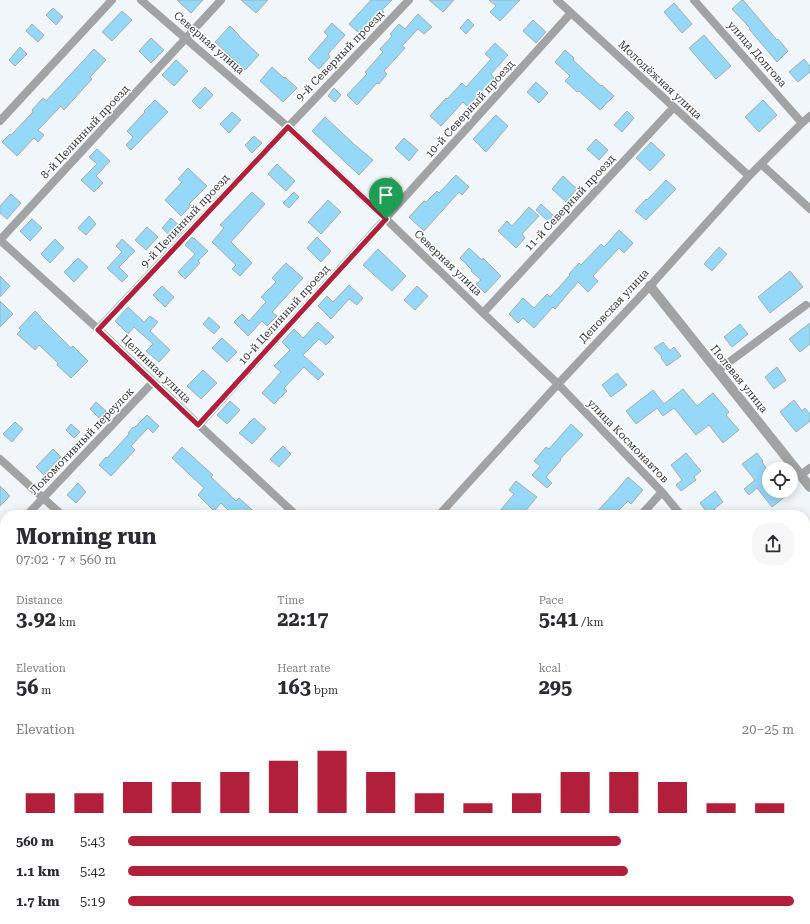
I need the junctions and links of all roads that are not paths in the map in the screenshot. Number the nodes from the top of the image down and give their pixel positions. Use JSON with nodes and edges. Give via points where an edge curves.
{"nodes":[{"id":1,"x":112,"y":0,"type":"edge"},
{"id":2,"x":141,"y":0,"type":"edge"},
{"id":3,"x":221,"y":0,"type":"edge"},
{"id":4,"x":409,"y":0,"type":"edge"},
{"id":5,"x":556,"y":0,"type":"edge"},
{"id":6,"x":694,"y":0,"type":"edge"},
{"id":7,"x":571,"y":13,"type":"junction"},
{"id":8,"x":187,"y":38,"type":"junction"},
{"id":9,"x":674,"y":107,"type":"junction"},
{"id":10,"x":810,"y":116,"type":"edge"},
{"id":11,"x":0,"y":120,"type":"edge"},
{"id":12,"x":802,"y":123,"type":"junction"},
{"id":13,"x":288,"y":127,"type":"junction"},
{"id":14,"x":761,"y":164,"type":"junction"},
{"id":15,"x":749,"y":176,"type":"junction"},
{"id":16,"x":810,"y":209,"type":"edge"},
{"id":17,"x":386,"y":219,"type":"junction"},
{"id":18,"x":0,"y":240,"type":"edge"},
{"id":19,"x":650,"y":286,"type":"junction"},
{"id":20,"x":806,"y":305,"type":"dead end"},
{"id":21,"x":483,"y":313,"type":"junction"},
{"id":22,"x":98,"y":330,"type":"junction"},
{"id":23,"x":717,"y":371,"type":"junction"},
{"id":24,"x":153,"y":382,"type":"junction"},
{"id":25,"x":558,"y":384,"type":"junction"},
{"id":26,"x":198,"y":425,"type":"junction"},
{"id":27,"x":0,"y":458,"type":"edge"},
{"id":28,"x":810,"y":468,"type":"edge"},
{"id":29,"x":801,"y":475,"type":"junction"},
{"id":30,"x":810,"y":487,"type":"edge"},
{"id":31,"x":662,"y":492,"type":"junction"},
{"id":32,"x":43,"y":498,"type":"junction"},
{"id":33,"x":32,"y":510,"type":"edge"},
{"id":34,"x":56,"y":510,"type":"edge"},
{"id":35,"x":291,"y":510,"type":"edge"},
{"id":36,"x":444,"y":510,"type":"edge"},
{"id":37,"x":646,"y":510,"type":"edge"},
{"id":38,"x":677,"y":510,"type":"edge"}],
"edges":[{"from":1,"to":11,"type":"street"},
{"from":2,"to":8,"type":"street","name":"Северная улица"},
{"from":3,"to":8,"type":"street","name":"8-й Целинный проезд"},
{"from":4,"to":13,"type":"street","name":"9-й Северный проезд"},
{"from":5,"to":7,"type":"street","name":"Молодёжная улица"},
{"from":6,"to":12,"type":"street","name":"улица Долгова"},
{"from":7,"to":9,"type":"street","name":"Молодёжная улица"},
{"from":7,"to":17,"type":"street","name":"10-й Северный проезд"},
{"from":8,"to":13,"type":"street","name":"Северная улица"},
{"from":8,"to":18,"type":"street","name":"8-й Целинный проезд"},
{"from":9,"to":15,"type":"street","name":"Молодёжная улица"},
{"from":9,"to":21,"type":"street","name":"11-й Северный проезд"},
{"from":10,"to":12,"type":"street","name":"Деповская улица"},
{"from":12,"to":14,"type":"street","name":"Деповская улица"},
{"from":13,"to":17,"type":"street","name":"Северная улица"},
{"from":13,"to":22,"type":"street","name":"9-й Целинный проезд"},
{"from":14,"to":15,"type":"street","name":"Деповская улица"},
{"from":14,"to":16,"type":"street"},
{"from":15,"to":19,"type":"street","name":"Деповская улица"},
{"from":17,"to":21,"type":"street","name":"Северная улица"},
{"from":17,"to":26,"type":"street","name":"10-й Целинный проезд"},
{"from":18,"to":22,"type":"street","name":"Целинная улица"},
{"from":19,"to":23,"type":"street","name":"Полевая улица"},
{"from":19,"to":25,"type":"street","name":"Деповская улица"},
{"from":20,"to":23,"type":"street"},
{"from":21,"to":25,"type":"street","name":"Северная улица"},
{"from":22,"to":24,"type":"street","name":"Целинная улица"},
{"from":23,"to":29,"type":"street","name":"Полевая улица"},
{"from":24,"to":26,"type":"street","name":"Целинная улица"},
{"from":24,"to":32,"type":"street","name":"Локомотивный переулок"},
{"from":25,"to":31,"type":"street","name":"улица Космонавтов"},
{"from":25,"to":36,"type":"street","name":"Деповская улица"},
{"from":26,"to":35,"type":"street","name":"Целинная улица"},
{"from":27,"to":32,"type":"street"},
{"from":28,"to":29,"type":"street"},
{"from":29,"to":30,"type":"street","name":"Полевая улица"},
{"from":31,"to":37,"type":"street"},
{"from":31,"to":38,"type":"street","name":"улица Космонавтов"},
{"from":32,"to":33,"type":"street","name":"Локомотивный переулок"},
{"from":32,"to":34,"type":"street"}]}
